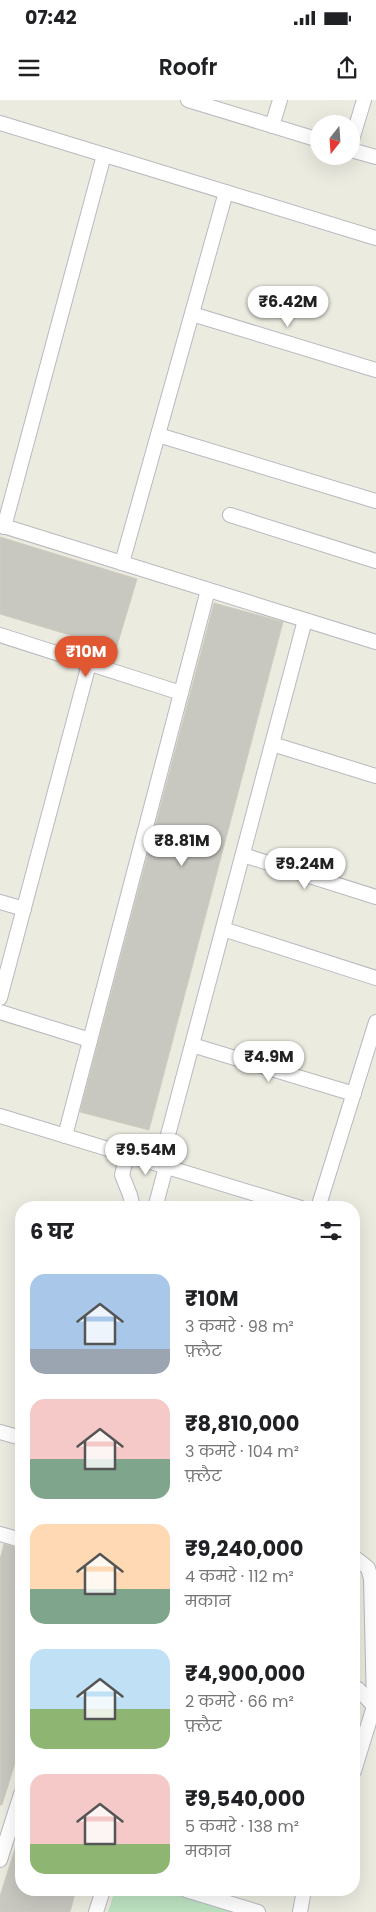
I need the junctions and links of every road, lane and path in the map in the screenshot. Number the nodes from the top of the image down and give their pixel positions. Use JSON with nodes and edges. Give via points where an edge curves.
{"nodes":[{"id":1,"x":188,"y":100,"type":"edge"},
{"id":2,"x":280,"y":100,"type":"edge"},
{"id":3,"x":364,"y":100,"type":"edge"},
{"id":4,"x":227,"y":106,"type":"edge"},
{"id":5,"x":359,"y":115,"type":"edge"},
{"id":6,"x":0,"y":123,"type":"edge"},
{"id":7,"x":272,"y":126,"type":"junction"},
{"id":8,"x":310,"y":137,"type":"edge"},
{"id":9,"x":360,"y":153,"type":"edge"},
{"id":10,"x":104,"y":155,"type":"junction"},
{"id":11,"x":376,"y":157,"type":"edge"},
{"id":12,"x":226,"y":192,"type":"junction"},
{"id":13,"x":376,"y":238,"type":"edge"},
{"id":14,"x":192,"y":314,"type":"junction"},
{"id":15,"x":376,"y":370,"type":"edge"},
{"id":16,"x":158,"y":435,"type":"junction"},
{"id":17,"x":376,"y":501,"type":"edge"},
{"id":18,"x":230,"y":515,"type":"dead end"},
{"id":19,"x":2,"y":526,"type":"edge"},
{"id":20,"x":376,"y":561,"type":"edge"},
{"id":21,"x":122,"y":563,"type":"junction"},
{"id":22,"x":208,"y":590,"type":"junction"},
{"id":23,"x":305,"y":620,"type":"junction"},
{"id":24,"x":0,"y":635,"type":"edge"},
{"id":25,"x":376,"y":642,"type":"edge"},
{"id":26,"x":89,"y":664,"type":"junction"},
{"id":27,"x":181,"y":693,"type":"junction"},
{"id":28,"x":272,"y":744,"type":"junction"},
{"id":29,"x":376,"y":776,"type":"edge"},
{"id":30,"x":243,"y":855,"type":"junction"},
{"id":31,"x":376,"y":896,"type":"edge"},
{"id":32,"x":0,"y":902,"type":"edge"},
{"id":33,"x":24,"y":909,"type":"junction"},
{"id":34,"x":223,"y":929,"type":"junction"},
{"id":35,"x":376,"y":978,"type":"edge"},
{"id":36,"x":0,"y":998,"type":"edge"},
{"id":37,"x":0,"y":1012,"type":"edge"},
{"id":38,"x":376,"y":1022,"type":"edge"},
{"id":39,"x":90,"y":1040,"type":"junction"},
{"id":40,"x":192,"y":1045,"type":"junction"},
{"id":41,"x":354,"y":1094,"type":"junction"},
{"id":42,"x":0,"y":1116,"type":"edge"},
{"id":43,"x":64,"y":1136,"type":"junction"},
{"id":44,"x":127,"y":1155,"type":"junction"},
{"id":45,"x":163,"y":1166,"type":"junction"},
{"id":46,"x":131,"y":1201,"type":"edge"},
{"id":47,"x":156,"y":1201,"type":"edge"},
{"id":48,"x":278,"y":1201,"type":"edge"},
{"id":49,"x":320,"y":1201,"type":"edge"},
{"id":50,"x":0,"y":1432,"type":"edge"},
{"id":51,"x":15,"y":1436,"type":"edge"},
{"id":52,"x":0,"y":1534,"type":"edge"},
{"id":53,"x":15,"y":1538,"type":"edge"},
{"id":54,"x":360,"y":1562,"type":"edge"},
{"id":55,"x":360,"y":1692,"type":"edge"},
{"id":56,"x":374,"y":1706,"type":"junction"},
{"id":57,"x":360,"y":1751,"type":"edge"},
{"id":58,"x":15,"y":1810,"type":"edge"},
{"id":59,"x":2,"y":1844,"type":"edge"},
{"id":60,"x":0,"y":1860,"type":"edge"},
{"id":61,"x":101,"y":1896,"type":"edge"},
{"id":62,"x":206,"y":1896,"type":"edge"},
{"id":63,"x":303,"y":1896,"type":"edge"},
{"id":64,"x":96,"y":1912,"type":"edge"},
{"id":65,"x":258,"y":1912,"type":"edge"},
{"id":66,"x":300,"y":1912,"type":"edge"}],
"edges":[{"from":1,"to":4,"type":"street"},
{"from":2,"to":7,"type":"street"},
{"from":3,"to":5,"type":"street"},
{"from":4,"to":7,"type":"street"},
{"from":6,"to":10,"type":"street"},
{"from":7,"to":8,"type":"street"},
{"from":9,"to":11,"type":"street"},
{"from":10,"to":12,"type":"street"},
{"from":10,"to":19,"type":"street"},
{"from":12,"to":13,"type":"street"},
{"from":12,"to":14,"type":"street"},
{"from":14,"to":15,"type":"street"},
{"from":14,"to":16,"type":"street"},
{"from":16,"to":17,"type":"street"},
{"from":16,"to":21,"type":"street"},
{"from":18,"to":20,"type":"street"},
{"from":19,"to":21,"type":"street"},
{"from":21,"to":22,"type":"street"},
{"from":22,"to":23,"type":"street"},
{"from":22,"to":27,"type":"street"},
{"from":23,"to":25,"type":"street"},
{"from":23,"to":28,"type":"street"},
{"from":24,"to":26,"type":"street"},
{"from":26,"to":27,"type":"street"},
{"from":26,"to":33,"type":"street"},
{"from":27,"to":39,"type":"street"},
{"from":28,"to":29,"type":"street"},
{"from":28,"to":30,"type":"street"},
{"from":30,"to":31,"type":"street"},
{"from":30,"to":34,"type":"street"},
{"from":32,"to":33,"type":"street"},
{"from":33,"to":36,"type":"street"},
{"from":34,"to":35,"type":"street"},
{"from":34,"to":40,"type":"street"},
{"from":37,"to":39,"type":"street"},
{"from":38,"to":41,"type":"street"},
{"from":39,"to":43,"type":"street"},
{"from":40,"to":41,"type":"street"},
{"from":40,"to":45,"type":"street"},
{"from":41,"to":49,"type":"street"},
{"from":42,"to":43,"type":"street"},
{"from":43,"to":44,"type":"street"},
{"from":44,"to":45,"type":"street"},
{"from":44,"to":46,"type":"street","via":[[122,1175]]},
{"from":45,"to":47,"type":"street"},
{"from":45,"to":48,"type":"street"},
{"from":50,"to":51,"type":"street"},
{"from":52,"to":53,"type":"street"},
{"from":54,"to":56,"type":"street","via":[[368,1568],[371,1579]]},
{"from":55,"to":56,"type":"street"},
{"from":56,"to":57,"type":"street"},
{"from":58,"to":59,"type":"street"},
{"from":59,"to":60,"type":"street"},
{"from":61,"to":64,"type":"street"},
{"from":62,"to":65,"type":"street"},
{"from":63,"to":66,"type":"street"}]}
